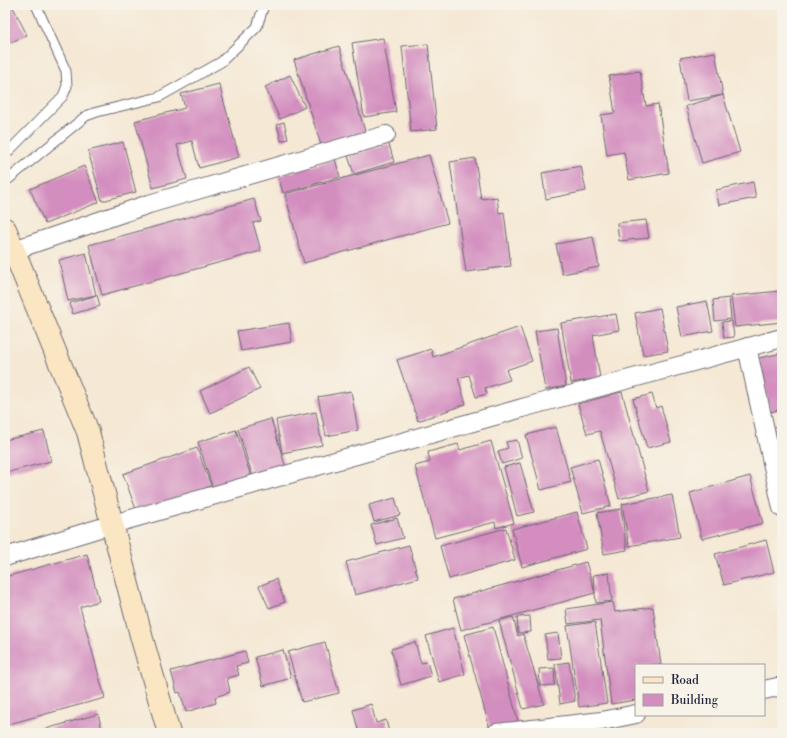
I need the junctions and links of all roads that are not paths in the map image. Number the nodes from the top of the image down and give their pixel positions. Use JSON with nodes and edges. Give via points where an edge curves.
{"nodes":[{"id":1,"x":36,"y":5,"type":"edge"},
{"id":2,"x":264,"y":5,"type":"edge"},
{"id":3,"x":386,"y":135,"type":"dead end"},
{"id":4,"x":5,"y":155,"type":"edge"},
{"id":5,"x":5,"y":182,"type":"edge"},
{"id":6,"x":5,"y":229,"type":"edge"},
{"id":7,"x":14,"y":250,"type":"junction"},
{"id":8,"x":782,"y":338,"type":"edge"},
{"id":9,"x":747,"y":347,"type":"junction"},
{"id":10,"x":782,"y":508,"type":"edge"},
{"id":11,"x":113,"y":524,"type":"junction"},
{"id":12,"x":5,"y":557,"type":"edge"},
{"id":13,"x":782,"y":686,"type":"edge"},
{"id":14,"x":765,"y":690,"type":"edge"},
{"id":15,"x":635,"y":714,"type":"edge"},
{"id":16,"x":169,"y":733,"type":"edge"},
{"id":17,"x":496,"y":733,"type":"edge"}],
"edges":[{"from":1,"to":4,"type":"lane","via":[[66,71],[67,86],[63,96]]},
{"from":2,"to":5,"type":"lane","via":[[256,27],[221,62],[159,96],[86,116]]},
{"from":3,"to":7,"type":"street","via":[[149,204]]},
{"from":6,"to":7,"type":"street"},
{"from":7,"to":11,"type":"street","via":[[88,432]]},
{"from":8,"to":9,"type":"street"},
{"from":9,"to":10,"type":"street"},
{"from":9,"to":11,"type":"street"},
{"from":11,"to":12,"type":"street"},
{"from":11,"to":16,"type":"street","via":[[142,640]]},
{"from":13,"to":14,"type":"street"},
{"from":15,"to":17,"type":"street","via":[[602,721]]}]}
